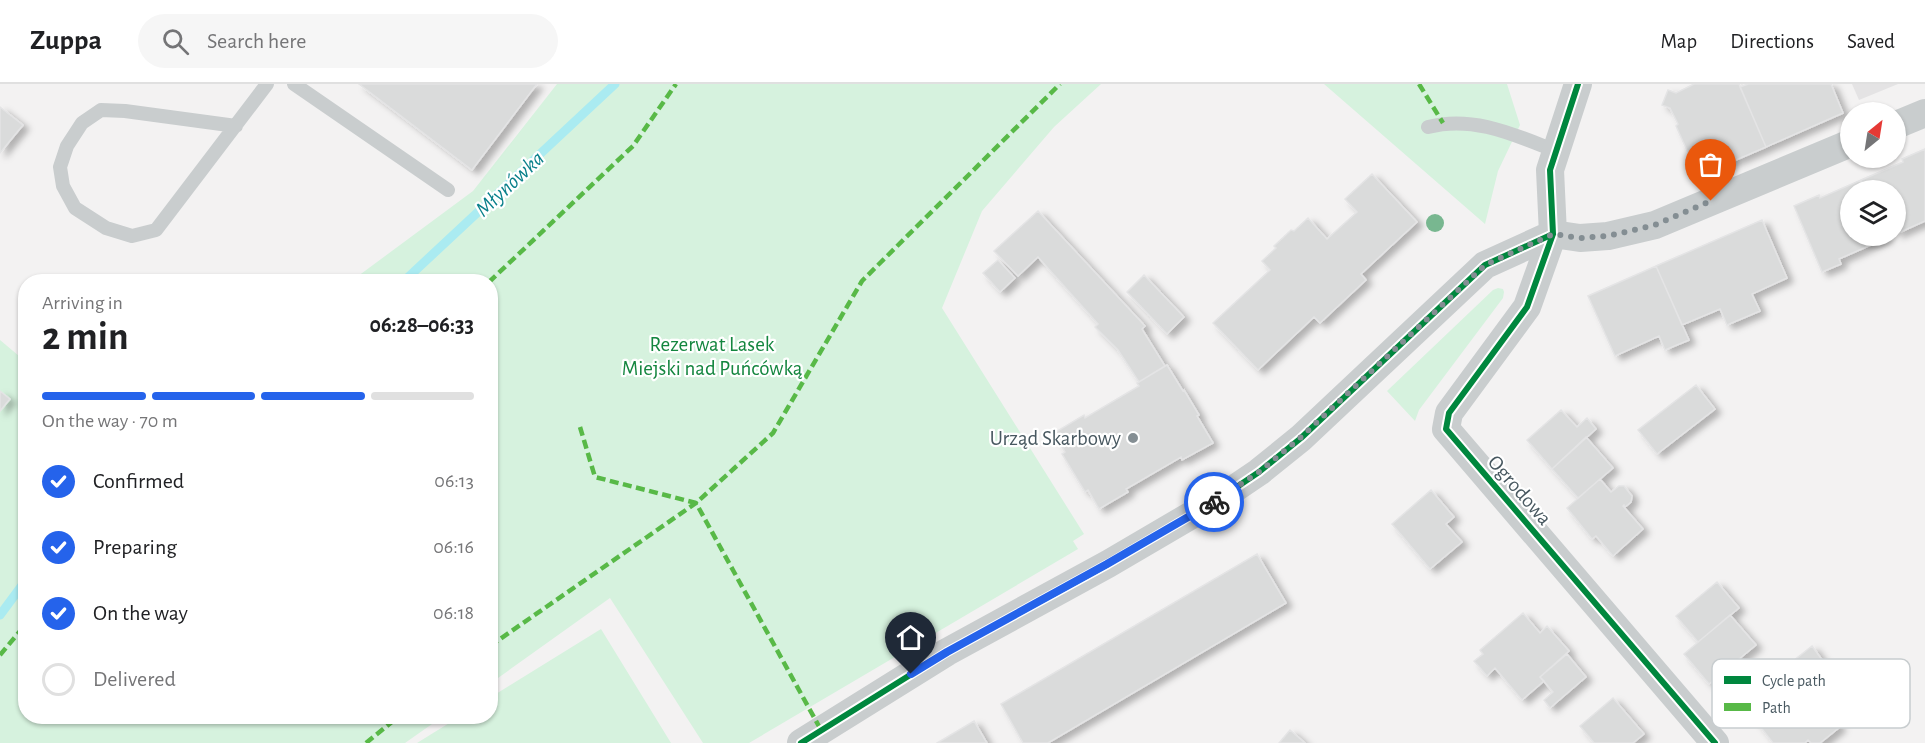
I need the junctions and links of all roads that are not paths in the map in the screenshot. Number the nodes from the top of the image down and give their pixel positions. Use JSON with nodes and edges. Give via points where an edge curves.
{"nodes":[{"id":1,"x":267,"y":84,"type":"edge"},
{"id":2,"x":294,"y":84,"type":"edge"},
{"id":3,"x":1578,"y":84,"type":"edge"},
{"id":4,"x":1925,"y":113,"type":"edge"},
{"id":5,"x":1906,"y":121,"type":"edge"},
{"id":6,"x":236,"y":126,"type":"junction"},
{"id":7,"x":1428,"y":127,"type":"dead end"},
{"id":8,"x":1840,"y":148,"type":"edge"},
{"id":9,"x":1556,"y":151,"type":"junction"},
{"id":10,"x":448,"y":190,"type":"dead end"},
{"id":11,"x":1553,"y":234,"type":"junction"},
{"id":12,"x":801,"y":743,"type":"edge"},
{"id":13,"x":1715,"y":743,"type":"edge"}],
"edges":[{"from":1,"to":6,"type":"lane"},
{"from":2,"to":10,"type":"lane"},
{"from":3,"to":9,"type":"street"},
{"from":4,"to":5,"type":"street"},
{"from":6,"to":6,"type":"lane","via":[[156,230],[132,236],[106,228],[75,208],[63,186],[60,167],[67,146],[82,123],[101,110]]},
{"from":7,"to":9,"type":"lane","via":[[1469,123],[1504,131]]},
{"from":8,"to":11,"type":"street","via":[[1655,225],[1608,236],[1580,238]]},
{"from":9,"to":11,"type":"street","via":[[1550,170]]},
{"from":11,"to":12,"type":"street","via":[[1485,265],[1259,472],[1118,558],[947,652]]},
{"from":11,"to":13,"type":"street","name":"Ogrodowa","via":[[1527,307],[1449,413],[1446,429]]}]}
